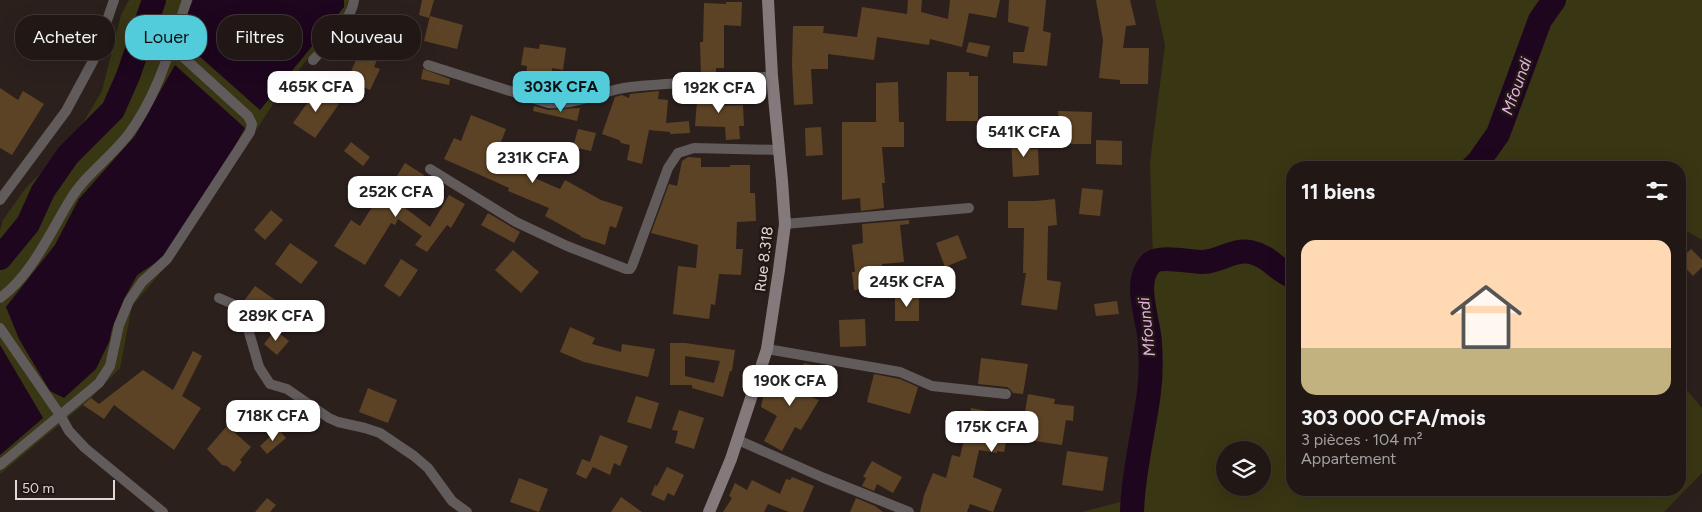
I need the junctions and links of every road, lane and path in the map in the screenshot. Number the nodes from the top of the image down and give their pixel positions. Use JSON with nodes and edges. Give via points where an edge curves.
{"nodes":[{"id":1,"x":114,"y":0,"type":"edge"},
{"id":2,"x":187,"y":0,"type":"edge"},
{"id":3,"x":354,"y":0,"type":"edge"},
{"id":4,"x":768,"y":0,"type":"edge"},
{"id":5,"x":182,"y":15,"type":"edge"},
{"id":6,"x":348,"y":15,"type":"edge"},
{"id":7,"x":166,"y":60,"type":"edge"},
{"id":8,"x":186,"y":60,"type":"edge"},
{"id":9,"x":428,"y":65,"type":"dead end"},
{"id":10,"x":772,"y":76,"type":"junction"},
{"id":11,"x":779,"y":150,"type":"junction"},
{"id":12,"x":430,"y":169,"type":"dead end"},
{"id":13,"x":0,"y":200,"type":"edge"},
{"id":14,"x":969,"y":208,"type":"dead end"},
{"id":15,"x":785,"y":224,"type":"junction"},
{"id":16,"x":0,"y":298,"type":"edge"},
{"id":17,"x":219,"y":298,"type":"dead end"},
{"id":18,"x":0,"y":328,"type":"edge"},
{"id":19,"x":767,"y":349,"type":"junction"},
{"id":20,"x":1006,"y":394,"type":"dead end"},
{"id":21,"x":60,"y":415,"type":"junction"},
{"id":22,"x":738,"y":440,"type":"junction"},
{"id":23,"x":0,"y":464,"type":"edge"},
{"id":24,"x":163,"y":512,"type":"edge"},
{"id":25,"x":467,"y":512,"type":"edge"},
{"id":26,"x":709,"y":512,"type":"edge"},
{"id":27,"x":909,"y":512,"type":"edge"}],
"edges":[{"from":1,"to":13,"type":"street","via":[[93,61],[66,111]]},
{"from":2,"to":5,"type":"street"},
{"from":3,"to":6,"type":"street"},
{"from":4,"to":10,"type":"main road","name":"Rue 8.318"},
{"from":7,"to":16,"type":"street","via":[[150,98],[129,133],[77,189],[43,247],[12,288]]},
{"from":8,"to":21,"type":"street","via":[[248,116],[252,124],[250,132],[167,259],[142,282],[129,300],[119,325],[110,366],[99,383]]},
{"from":9,"to":10,"type":"street","via":[[560,104],[629,87]]},
{"from":10,"to":11,"type":"main road","name":"Rue 8.318"},
{"from":11,"to":12,"type":"street","via":[[694,148],[678,154],[668,168],[630,269],[567,246],[516,222]]},
{"from":11,"to":15,"type":"main road","name":"Rue 8.318"},
{"from":14,"to":15,"type":"street"},
{"from":15,"to":19,"type":"main road","name":"Rue 8.318"},
{"from":17,"to":25,"type":"street","via":[[242,308],[259,367],[270,384],[287,389],[329,418],[380,434],[414,456],[428,468],[452,501]]},
{"from":18,"to":21,"type":"street"},
{"from":19,"to":20,"type":"street","via":[[900,372],[932,386]]},
{"from":19,"to":22,"type":"main road","name":"Rue 8.318"},
{"from":21,"to":23,"type":"street"},
{"from":21,"to":24,"type":"street","via":[[69,432],[85,448]]},
{"from":22,"to":26,"type":"main road","name":"Rue 8.318"},
{"from":22,"to":27,"type":"street"}]}
